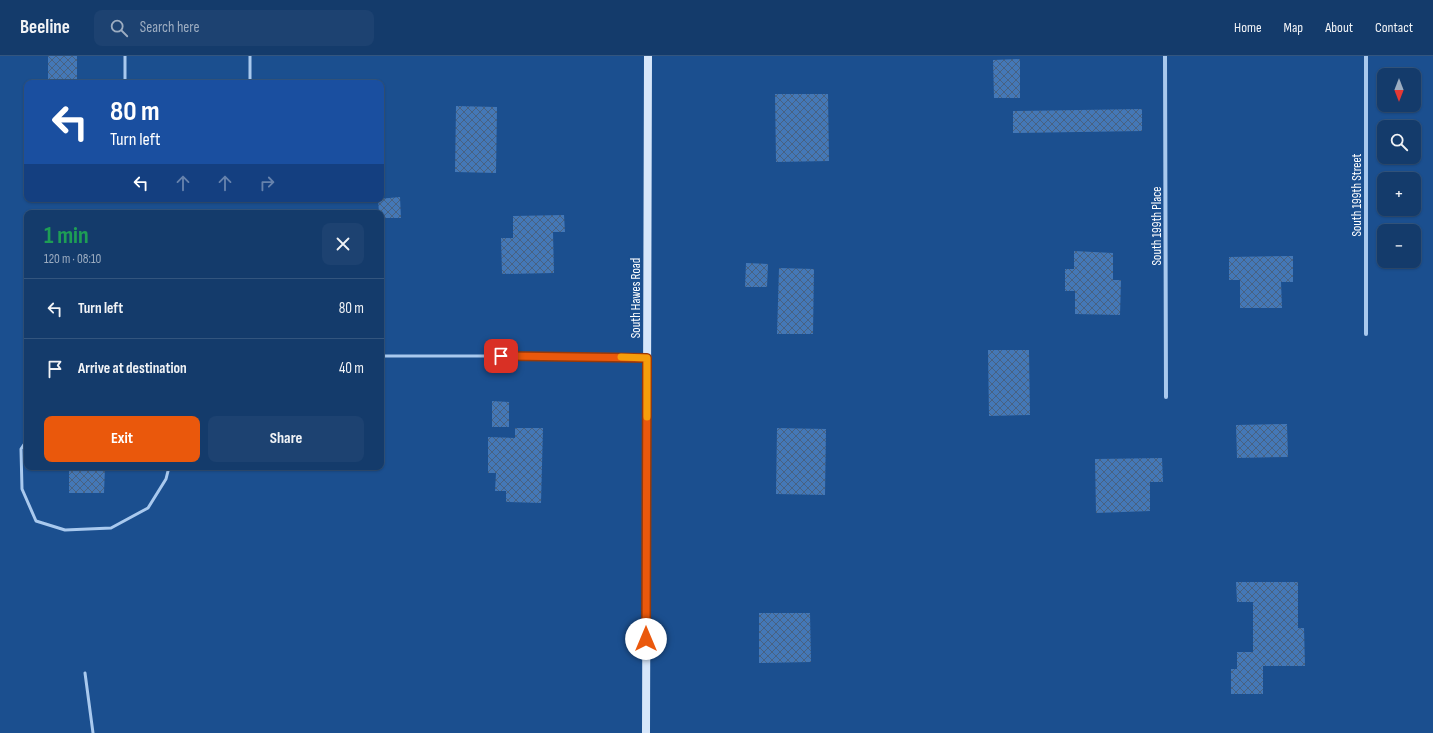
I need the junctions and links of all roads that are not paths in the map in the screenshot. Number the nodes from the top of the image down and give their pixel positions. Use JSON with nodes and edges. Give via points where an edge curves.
{"nodes":[{"id":1,"x":125,"y":56,"type":"edge"},
{"id":2,"x":250,"y":56,"type":"edge"},
{"id":3,"x":648,"y":56,"type":"edge"},
{"id":4,"x":1165,"y":56,"type":"edge"},
{"id":5,"x":1366,"y":56,"type":"edge"},
{"id":6,"x":125,"y":80,"type":"edge"},
{"id":7,"x":250,"y":80,"type":"edge"},
{"id":8,"x":1366,"y":334,"type":"dead end"},
{"id":9,"x":384,"y":356,"type":"edge"},
{"id":10,"x":647,"y":358,"type":"junction"},
{"id":11,"x":1166,"y":397,"type":"dead end"},
{"id":12,"x":24,"y":445,"type":"edge"},
{"id":13,"x":168,"y":470,"type":"edge"},
{"id":14,"x":86,"y":673,"type":"dead end"},
{"id":15,"x":92,"y":733,"type":"edge"},
{"id":16,"x":646,"y":733,"type":"edge"}],
"edges":[{"from":1,"to":6,"type":"lane"},
{"from":2,"to":7,"type":"lane"},
{"from":3,"to":10,"type":"main road","name":"South Hawes Road"},
{"from":4,"to":11,"type":"street","name":"South 199th Place"},
{"from":5,"to":8,"type":"street","name":"South 199th Street"},
{"from":9,"to":10,"type":"lane"},
{"from":10,"to":16,"type":"main road","name":"South Hawes Road"},
{"from":12,"to":13,"type":"lane","via":[[21,450],[22,489],[36,521],[65,530],[110,528],[148,508],[166,479]]},
{"from":14,"to":15,"type":"lane"}]}
